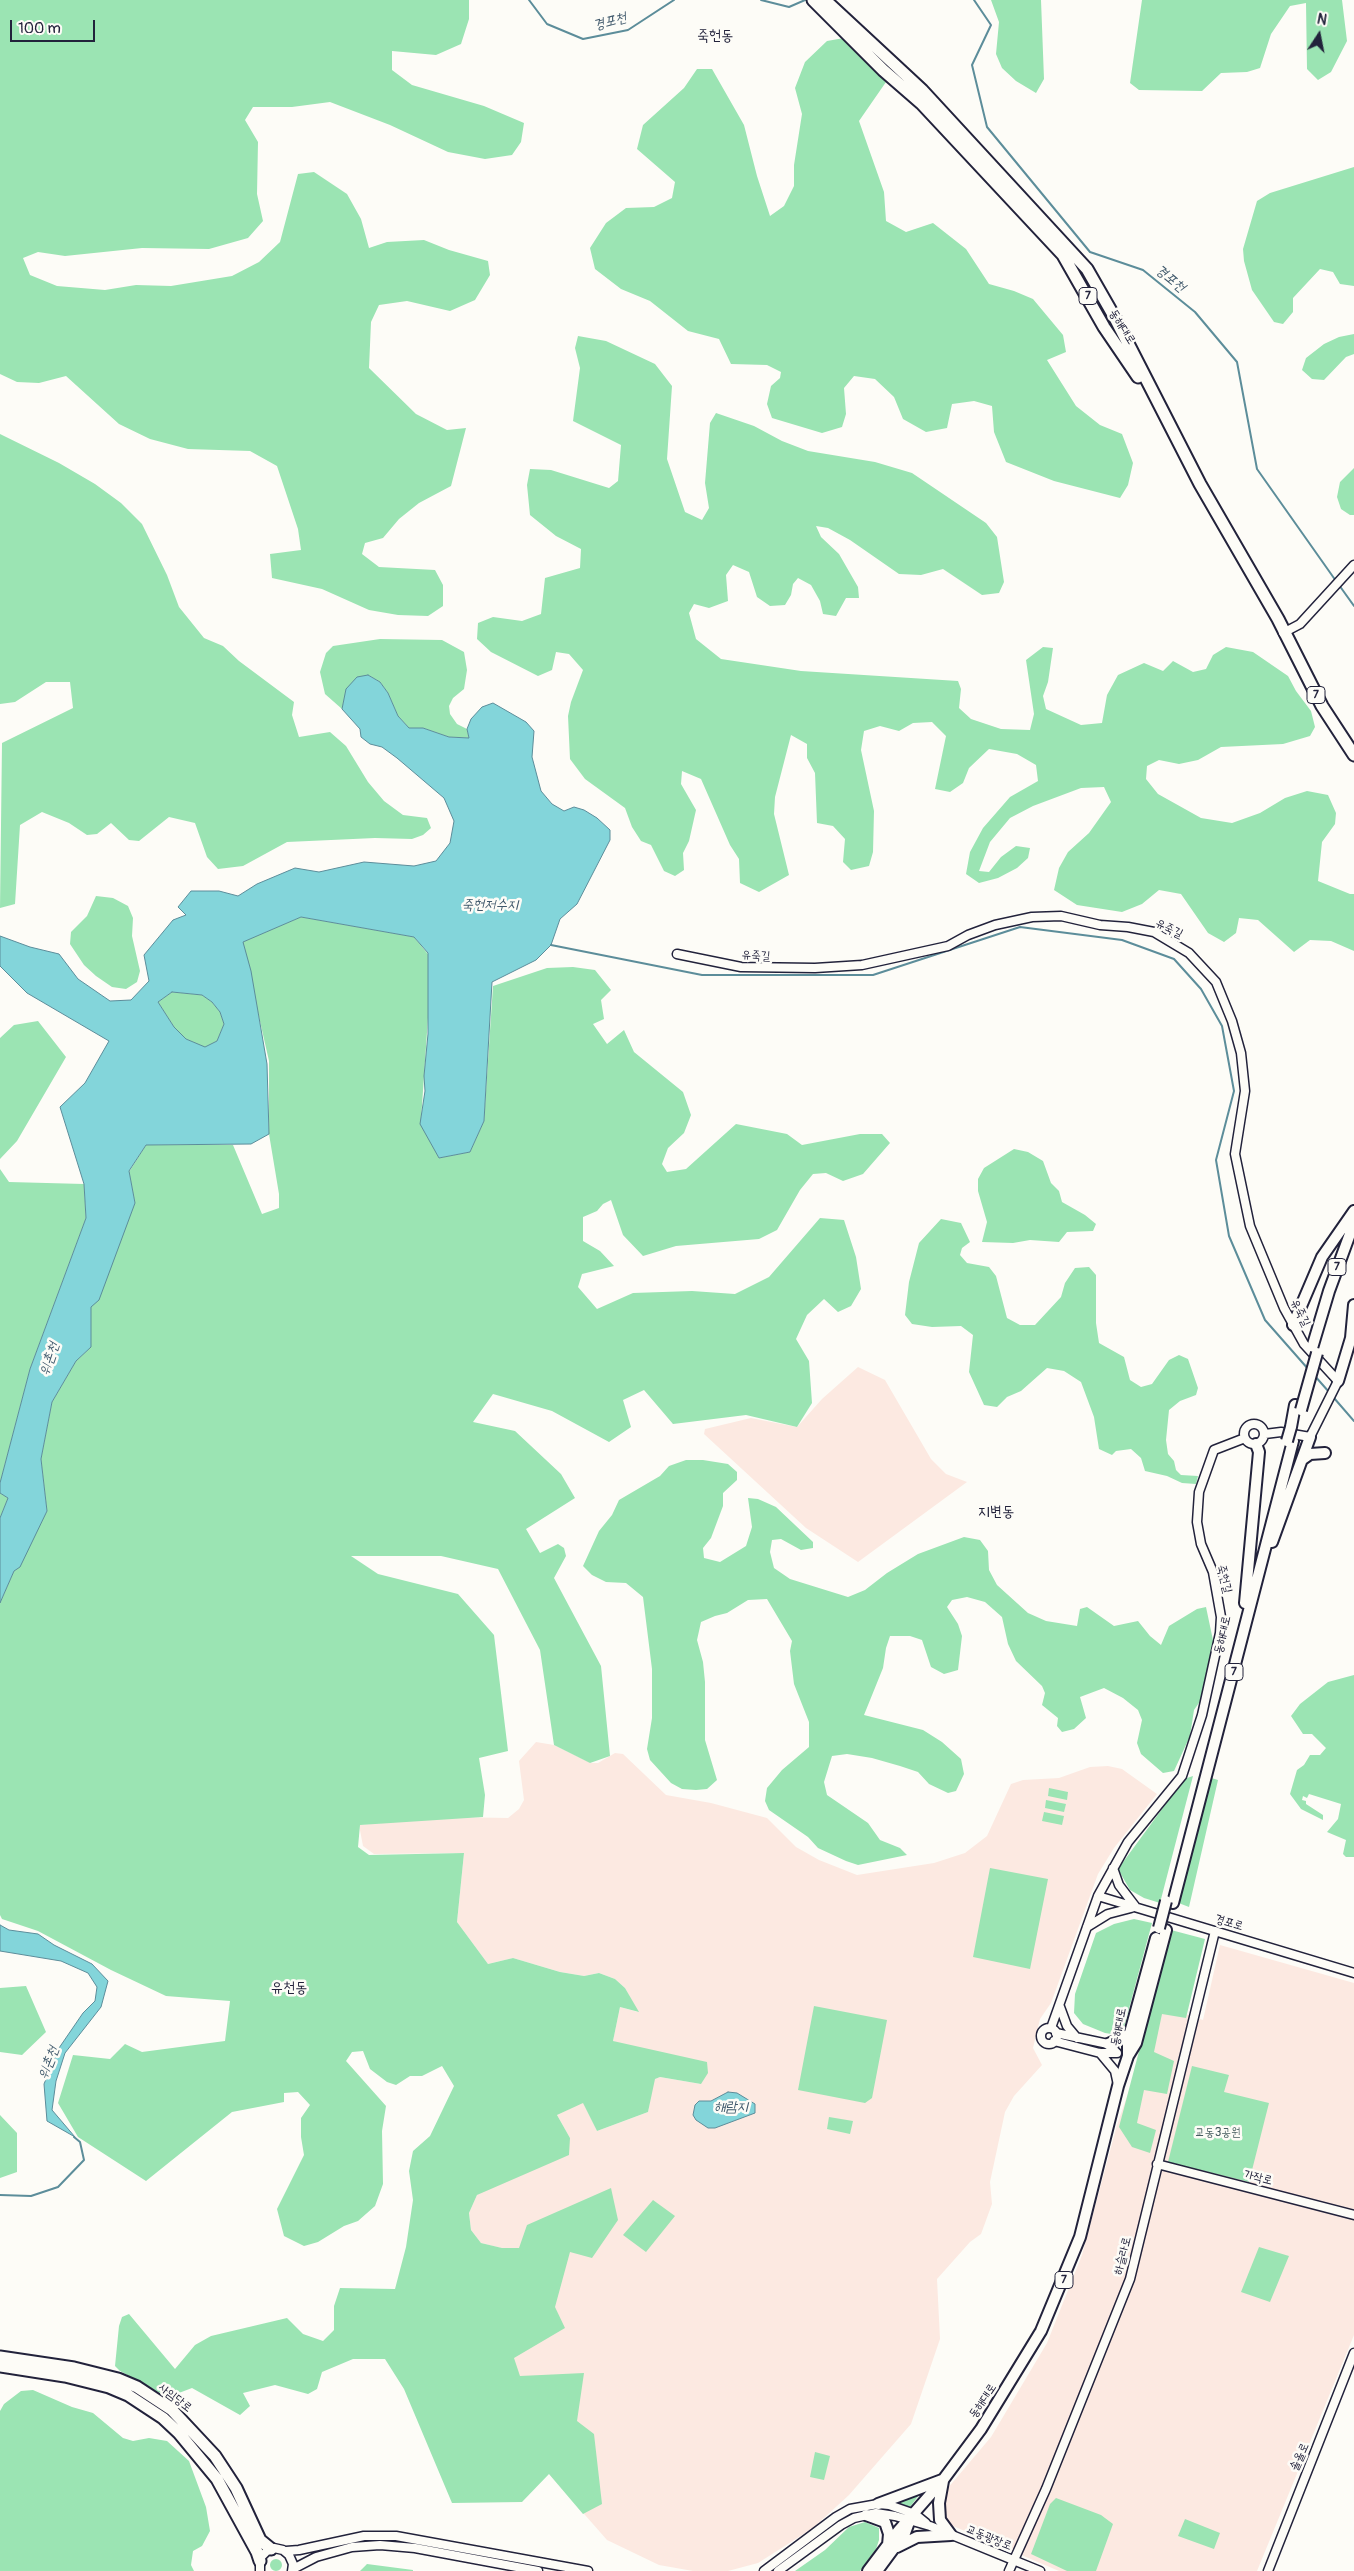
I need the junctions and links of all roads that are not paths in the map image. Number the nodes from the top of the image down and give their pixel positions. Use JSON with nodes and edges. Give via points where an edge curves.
{"nodes":[{"id":1,"x":813,"y":0,"type":"edge"},
{"id":2,"x":828,"y":7,"type":"edge"},
{"id":3,"x":1354,"y":565,"type":"edge"},
{"id":4,"x":1283,"y":632,"type":"junction"},
{"id":5,"x":1349,"y":742,"type":"edge"},
{"id":6,"x":1354,"y":755,"type":"edge"},
{"id":7,"x":677,"y":954,"type":"dead end"},
{"id":8,"x":1354,"y":1211,"type":"edge"},
{"id":9,"x":1354,"y":1223,"type":"edge"},
{"id":10,"x":1354,"y":1239,"type":"edge"},
{"id":11,"x":1354,"y":1305,"type":"edge"},
{"id":12,"x":1294,"y":1325,"type":"junction"},
{"id":13,"x":1315,"y":1350,"type":"junction"},
{"id":14,"x":1338,"y":1381,"type":"junction"},
{"id":15,"x":1265,"y":1434,"type":"junction"},
{"id":16,"x":1310,"y":1437,"type":"junction"},
{"id":17,"x":1245,"y":1438,"type":"junction"},
{"id":18,"x":1290,"y":1441,"type":"junction"},
{"id":19,"x":1256,"y":1444,"type":"junction"},
{"id":20,"x":1324,"y":1453,"type":"dead end"},
{"id":21,"x":1304,"y":1459,"type":"junction"},
{"id":22,"x":1258,"y":1576,"type":"junction"},
{"id":23,"x":1245,"y":1602,"type":"junction"},
{"id":24,"x":1114,"y":1868,"type":"junction"},
{"id":25,"x":1098,"y":1896,"type":"junction"},
{"id":26,"x":1170,"y":1902,"type":"junction"},
{"id":27,"x":1137,"y":1908,"type":"junction"},
{"id":28,"x":1087,"y":1927,"type":"junction"},
{"id":29,"x":1162,"y":1929,"type":"junction"},
{"id":30,"x":1215,"y":1931,"type":"junction"},
{"id":31,"x":1354,"y":1973,"type":"edge"},
{"id":32,"x":1060,"y":2007,"type":"junction"},
{"id":33,"x":1054,"y":2034,"type":"junction"},
{"id":34,"x":1130,"y":2034,"type":"junction"},
{"id":35,"x":1077,"y":2038,"type":"junction"},
{"id":36,"x":1108,"y":2044,"type":"junction"},
{"id":37,"x":1100,"y":2053,"type":"junction"},
{"id":38,"x":1123,"y":2054,"type":"junction"},
{"id":39,"x":1118,"y":2086,"type":"junction"},
{"id":40,"x":1157,"y":2164,"type":"junction"},
{"id":41,"x":1354,"y":2215,"type":"edge"},
{"id":42,"x":1354,"y":2353,"type":"edge"},
{"id":43,"x":0,"y":2358,"type":"edge"},
{"id":44,"x":0,"y":2366,"type":"edge"},
{"id":45,"x":943,"y":2480,"type":"junction"},
{"id":46,"x":878,"y":2504,"type":"junction"},
{"id":47,"x":866,"y":2515,"type":"junction"},
{"id":48,"x":912,"y":2517,"type":"junction"},
{"id":49,"x":951,"y":2535,"type":"junction"},
{"id":50,"x":891,"y":2547,"type":"junction"},
{"id":51,"x":270,"y":2549,"type":"junction"},
{"id":52,"x":286,"y":2551,"type":"junction"},
{"id":53,"x":1014,"y":2561,"type":"junction"},
{"id":54,"x":260,"y":2566,"type":"edge"},
{"id":55,"x":292,"y":2570,"type":"edge"},
{"id":56,"x":538,"y":2571,"type":"edge"},
{"id":57,"x":588,"y":2571,"type":"edge"},
{"id":58,"x":764,"y":2571,"type":"edge"},
{"id":59,"x":778,"y":2571,"type":"edge"},
{"id":60,"x":868,"y":2571,"type":"edge"},
{"id":61,"x":877,"y":2571,"type":"edge"},
{"id":62,"x":1009,"y":2571,"type":"edge"},
{"id":63,"x":1040,"y":2571,"type":"edge"},
{"id":64,"x":1268,"y":2571,"type":"edge"}],
"edges":[{"from":1,"to":2,"type":"highway","number":"7"},
{"from":2,"to":4,"type":"highway","name":"동해대로","number":"7","via":[[922,90],[1086,269]]},
{"from":3,"to":4,"type":"street","via":[[1300,624]]},
{"from":4,"to":5,"type":"highway","name":"동해대로","number":"7","via":[[1322,706]]},
{"from":5,"to":6,"type":"highway","name":"동해대로","number":"7"},
{"from":7,"to":12,"type":"street","name":"유죽길","via":[[741,967],[862,965],[948,946],[995,925],[1061,916],[1100,925],[1128,926],[1154,932],[1172,941],[1189,953],[1216,982],[1232,1021],[1241,1052],[1245,1091],[1235,1154],[1236,1167],[1250,1226]]},
{"from":8,"to":12,"type":"main road","via":[[1322,1257]]},
{"from":9,"to":13,"type":"main road","name":"동해대로","number":"7","via":[[1329,1291]]},
{"from":10,"to":13,"type":"main road","name":"동해대로","number":"7"},
{"from":11,"to":14,"type":"main road","via":[[1351,1338]]},
{"from":12,"to":14,"type":"street","name":"유죽길","via":[[1304,1344]]},
{"from":13,"to":18,"type":"main road","name":"동해대로","number":"7","bridge":true},
{"from":14,"to":16,"type":"street"},
{"from":15,"to":16,"type":"street","via":[[1281,1432]]},
{"from":15,"to":17,"type":"street","via":[[1263,1428],[1254,1424],[1245,1428]]},
{"from":15,"to":19,"type":"street"},
{"from":16,"to":21,"type":"main road"},
{"from":17,"to":19,"type":"street"},
{"from":17,"to":24,"type":"street","name":"죽헌길","via":[[1214,1450],[1199,1492],[1197,1522],[1201,1544],[1213,1572],[1220,1617],[1220,1633],[1202,1715],[1182,1776],[1128,1842]]},
{"from":18,"to":22,"type":"main road","name":"동해대로","number":"7"},
{"from":18,"to":23,"type":"main road","name":"동해대로","number":"7"},
{"from":19,"to":23,"type":"main road","via":[[1259,1452]]},
{"from":20,"to":21,"type":"main road","via":[[1310,1454]]},
{"from":21,"to":22,"type":"main road"},
{"from":22,"to":26,"type":"main road","name":"동해대로","number":"7"},
{"from":23,"to":26,"type":"main road","name":"동해대로","number":"7"},
{"from":24,"to":25,"type":"street"},
{"from":24,"to":27,"type":"street","via":[[1122,1890]]},
{"from":25,"to":27,"type":"street","name":"경포로"},
{"from":25,"to":28,"type":"street"},
{"from":26,"to":29,"type":"main road","name":"동해대로","number":"7"},
{"from":27,"to":28,"type":"street","via":[[1108,1914]]},
{"from":27,"to":30,"type":"street","name":"경포로"},
{"from":28,"to":32,"type":"street"},
{"from":29,"to":34,"type":"main road","name":"동해대로","number":"7"},
{"from":29,"to":38,"type":"main road","name":"동해대로","number":"7","via":[[1136,2043]]},
{"from":30,"to":31,"type":"street","name":"경포로"},
{"from":30,"to":40,"type":"street","name":"하슬라로"},
{"from":32,"to":33,"type":"street"},
{"from":32,"to":35,"type":"street","via":[[1067,2026]]},
{"from":33,"to":35,"type":"street"},
{"from":33,"to":37,"type":"street"},
{"from":34,"to":36,"type":"main road"},
{"from":34,"to":38,"type":"main road","name":"동해대로","number":"7"},
{"from":35,"to":36,"type":"street"},
{"from":36,"to":38,"type":"street"},
{"from":37,"to":38,"type":"street"},
{"from":37,"to":39,"type":"street","via":[[1115,2071]]},
{"from":38,"to":39,"type":"main road","name":"동해대로","number":"7"},
{"from":39,"to":45,"type":"main road","name":"동해대로","number":"7","via":[[1080,2237],[1056,2299],[1037,2340],[1001,2400]]},
{"from":40,"to":41,"type":"street","name":"가작로"},
{"from":40,"to":53,"type":"street","name":"하슬라로","via":[[1130,2279]]},
{"from":42,"to":64,"type":"street","name":"솔올로"},
{"from":43,"to":51,"type":"highway","name":"사임당로","via":[[74,2368],[118,2379],[137,2387],[172,2410],[215,2456],[236,2488],[260,2540]]},
{"from":44,"to":54,"type":"highway","name":"사임당로","via":[[109,2387],[128,2395],[163,2418],[217,2479],[257,2552]]},
{"from":45,"to":46,"type":"main road"},
{"from":45,"to":48,"type":"main road","name":"동해대로","number":"7"},
{"from":45,"to":49,"type":"main road","via":[[940,2520]]},
{"from":46,"to":48,"type":"street","via":[[903,2509]]},
{"from":46,"to":58,"type":"street","via":[[850,2509],[836,2517]]},
{"from":47,"to":48,"type":"street"},
{"from":47,"to":50,"type":"main road","via":[[885,2522]]},
{"from":47,"to":59,"type":"street","via":[[841,2525]]},
{"from":48,"to":49,"type":"street","name":"교동광장로"},
{"from":48,"to":50,"type":"main road","name":"동해대로","number":"7"},
{"from":49,"to":50,"type":"main road","via":[[917,2537]]},
{"from":49,"to":53,"type":"street","name":"교동광장로"},
{"from":50,"to":60,"type":"main road","name":"동해대로","number":"7"},
{"from":50,"to":61,"type":"main road","name":"동해대로","number":"7"},
{"from":51,"to":52,"type":"street"},
{"from":51,"to":54,"type":"street","via":[[263,2554]]},
{"from":52,"to":55,"type":"street","via":[[292,2559]]},
{"from":52,"to":57,"type":"street","via":[[364,2536],[396,2536]]},
{"from":53,"to":62,"type":"street","name":"하슬라로"},
{"from":53,"to":63,"type":"street","name":"교동광장로"},
{"from":55,"to":56,"type":"street","via":[[316,2557],[352,2547],[380,2545],[415,2548]]}]}
